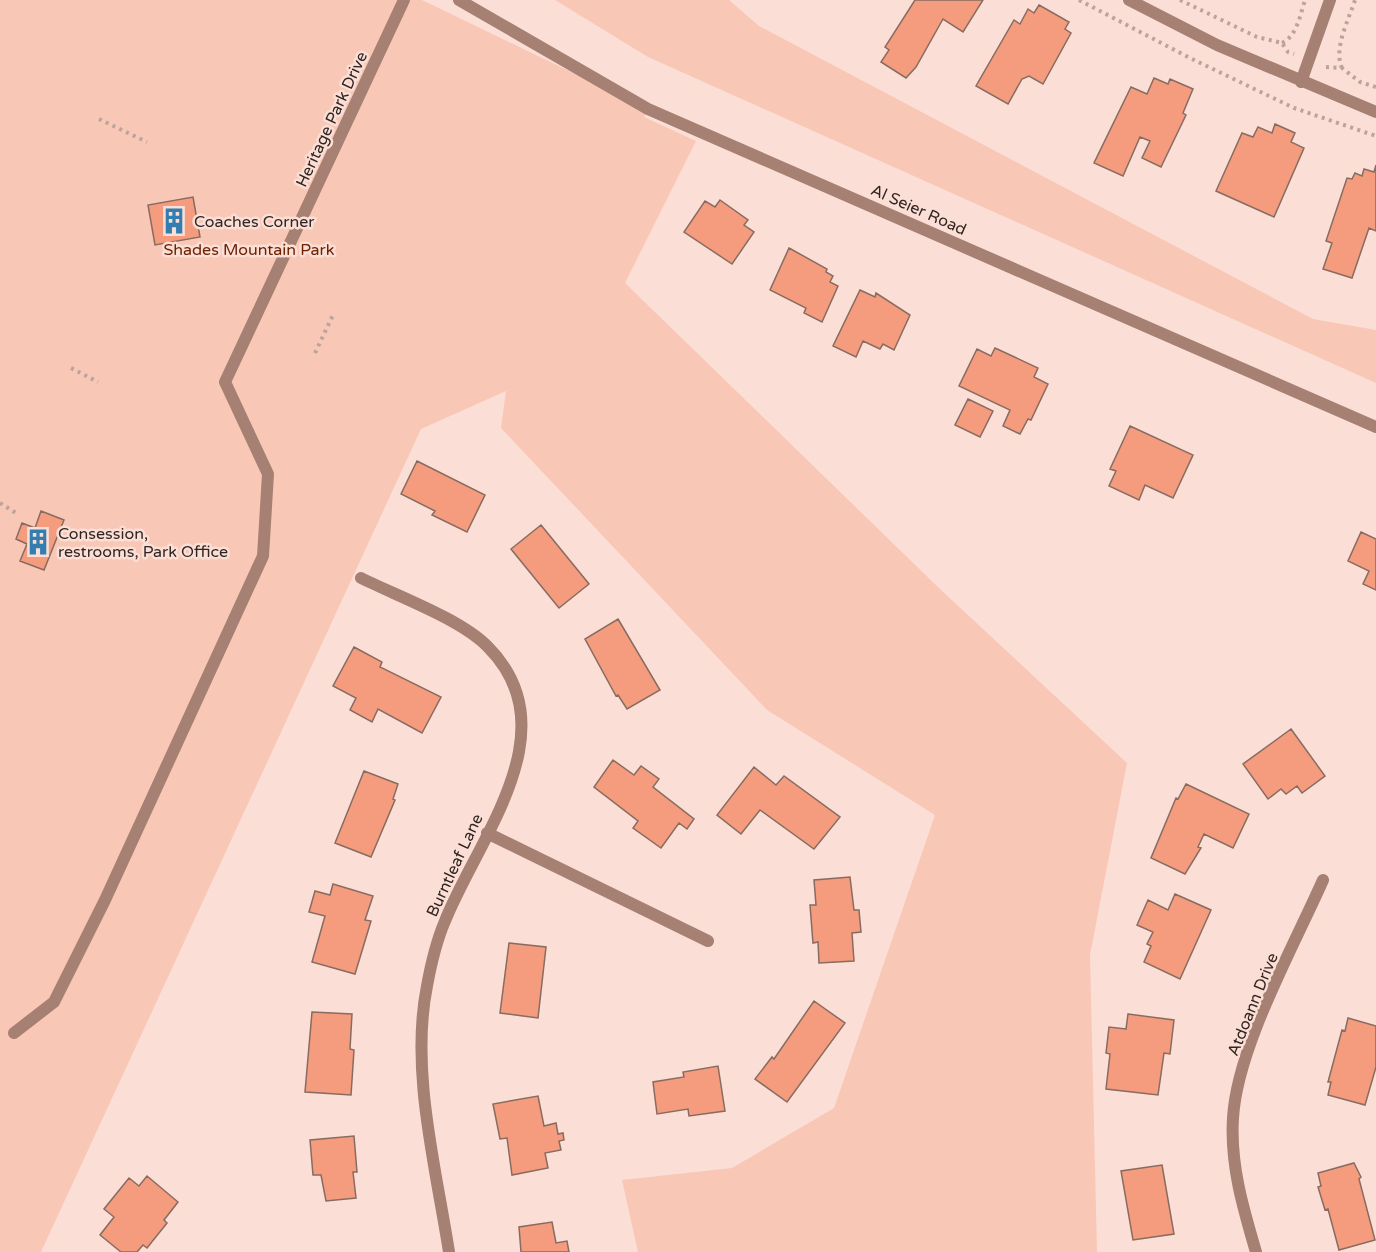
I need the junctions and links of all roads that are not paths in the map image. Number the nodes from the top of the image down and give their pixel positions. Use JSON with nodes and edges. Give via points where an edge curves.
{"nodes":[{"id":1,"x":404,"y":0,"type":"edge"},
{"id":2,"x":459,"y":0,"type":"edge"},
{"id":3,"x":1129,"y":0,"type":"edge"},
{"id":4,"x":1330,"y":0,"type":"edge"},
{"id":5,"x":1301,"y":82,"type":"junction"},
{"id":6,"x":1376,"y":112,"type":"edge"},
{"id":7,"x":1376,"y":427,"type":"edge"},
{"id":8,"x":361,"y":578,"type":"dead end"},
{"id":9,"x":487,"y":832,"type":"junction"},
{"id":10,"x":1323,"y":880,"type":"dead end"},
{"id":11,"x":708,"y":941,"type":"dead end"},
{"id":12,"x":15,"y":1033,"type":"dead end"},
{"id":13,"x":449,"y":1252,"type":"edge"},
{"id":14,"x":1256,"y":1252,"type":"edge"}],
"edges":[{"from":1,"to":12,"type":"street","name":"Heritage Park Drive","via":[[225,382],[268,474],[262,556],[105,900],[54,1002]]},
{"from":2,"to":7,"type":"street","name":"Al Seier Road","via":[[648,109]]},
{"from":3,"to":5,"type":"street"},
{"from":4,"to":5,"type":"street"},
{"from":5,"to":6,"type":"street"},
{"from":8,"to":9,"type":"street","name":"Burntleaf Lane","via":[[471,633],[488,647],[512,681],[519,702],[522,743],[513,776]]},
{"from":9,"to":11,"type":"street"},
{"from":9,"to":13,"type":"street","name":"Burntleaf Lane","via":[[445,921],[426,989],[423,1078]]},
{"from":10,"to":14,"type":"street","name":"Atdoann Drive","via":[[1255,1032],[1239,1080],[1233,1117],[1234,1158]]}]}
